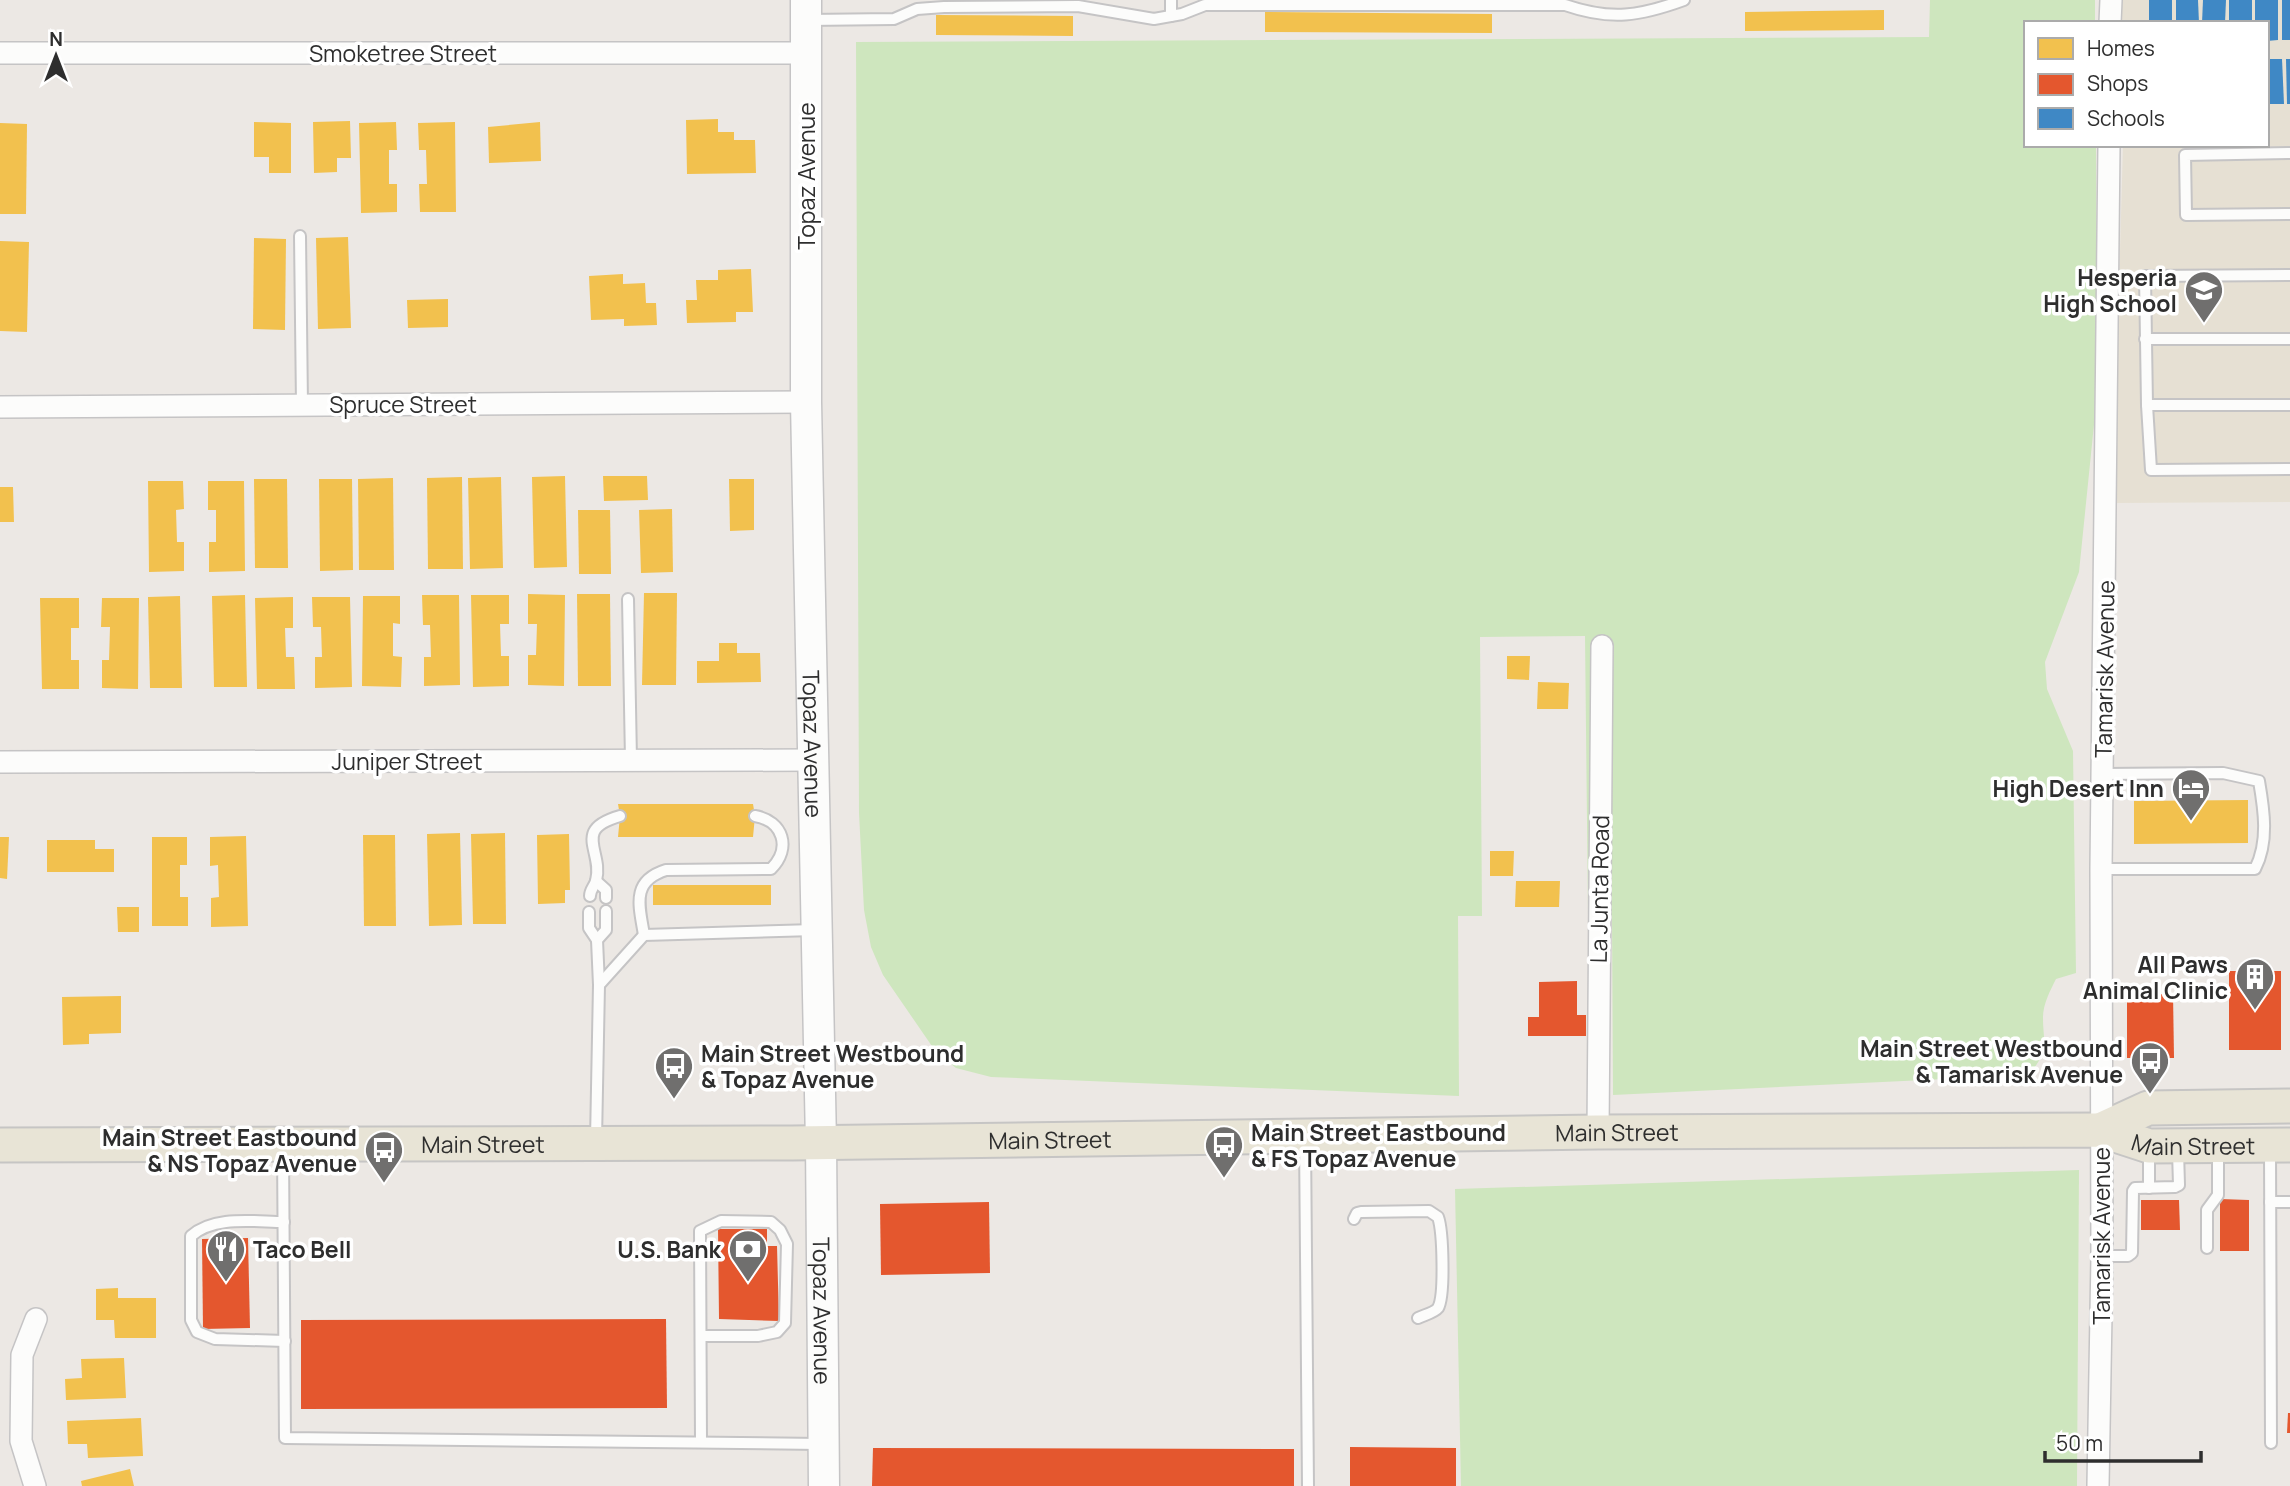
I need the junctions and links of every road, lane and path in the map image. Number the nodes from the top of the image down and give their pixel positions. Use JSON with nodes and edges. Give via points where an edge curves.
{"nodes":[{"id":1,"x":1171,"y":0,"type":"edge"},
{"id":2,"x":1587,"y":0,"type":"edge"},
{"id":3,"x":1684,"y":0,"type":"edge"},
{"id":4,"x":2111,"y":0,"type":"edge"},
{"id":5,"x":1101,"y":6,"type":"edge"},
{"id":6,"x":1648,"y":6,"type":"edge"},
{"id":7,"x":806,"y":10,"type":"edge"},
{"id":8,"x":1587,"y":12,"type":"junction"},
{"id":9,"x":1171,"y":16,"type":"junction"},
{"id":10,"x":2110,"y":21,"type":"edge"},
{"id":11,"x":0,"y":53,"type":"edge"},
{"id":12,"x":806,"y":53,"type":"junction"},
{"id":13,"x":2109,"y":147,"type":"edge"},
{"id":14,"x":2290,"y":153,"type":"edge"},
{"id":15,"x":2290,"y":214,"type":"edge"},
{"id":16,"x":300,"y":236,"type":"dead end"},
{"id":17,"x":2290,"y":275,"type":"edge"},
{"id":18,"x":2145,"y":339,"type":"junction"},
{"id":19,"x":2290,"y":339,"type":"edge"},
{"id":20,"x":806,"y":402,"type":"junction"},
{"id":21,"x":302,"y":405,"type":"junction"},
{"id":22,"x":2147,"y":405,"type":"junction"},
{"id":23,"x":2290,"y":405,"type":"edge"},
{"id":24,"x":0,"y":407,"type":"edge"},
{"id":25,"x":2290,"y":469,"type":"edge"},
{"id":26,"x":628,"y":599,"type":"dead end"},
{"id":27,"x":1602,"y":646,"type":"dead end"},
{"id":28,"x":631,"y":760,"type":"junction"},
{"id":29,"x":813,"y":760,"type":"junction"},
{"id":30,"x":0,"y":762,"type":"edge"},
{"id":31,"x":2103,"y":774,"type":"junction"},
{"id":32,"x":620,"y":816,"type":"dead end"},
{"id":33,"x":755,"y":816,"type":"dead end"},
{"id":34,"x":2101,"y":869,"type":"junction"},
{"id":35,"x":596,"y":881,"type":"junction"},
{"id":36,"x":590,"y":896,"type":"dead end"},
{"id":37,"x":606,"y":898,"type":"dead end"},
{"id":38,"x":606,"y":911,"type":"dead end"},
{"id":39,"x":589,"y":912,"type":"dead end"},
{"id":40,"x":816,"y":930,"type":"junction"},
{"id":41,"x":643,"y":934,"type":"junction"},
{"id":42,"x":597,"y":940,"type":"junction"},
{"id":43,"x":599,"y":985,"type":"junction"},
{"id":44,"x":2290,"y":1105,"type":"edge"},
{"id":45,"x":2100,"y":1130,"type":"junction"},
{"id":46,"x":1598,"y":1132,"type":"junction"},
{"id":47,"x":1305,"y":1136,"type":"junction"},
{"id":48,"x":596,"y":1143,"type":"junction"},
{"id":49,"x":821,"y":1143,"type":"junction"},
{"id":50,"x":284,"y":1144,"type":"junction"},
{"id":51,"x":0,"y":1145,"type":"edge"},
{"id":52,"x":2163,"y":1146,"type":"junction"},
{"id":53,"x":2218,"y":1146,"type":"junction"},
{"id":54,"x":2280,"y":1146,"type":"edge"},
{"id":55,"x":2149,"y":1188,"type":"junction"},
{"id":56,"x":2270,"y":1202,"type":"junction"},
{"id":57,"x":2290,"y":1202,"type":"edge"},
{"id":58,"x":1354,"y":1219,"type":"dead end"},
{"id":59,"x":284,"y":1222,"type":"junction"},
{"id":60,"x":2207,"y":1248,"type":"dead end"},
{"id":61,"x":2102,"y":1256,"type":"junction"},
{"id":62,"x":1418,"y":1318,"type":"dead end"},
{"id":63,"x":36,"y":1319,"type":"dead end"},
{"id":64,"x":702,"y":1336,"type":"junction"},
{"id":65,"x":285,"y":1341,"type":"junction"},
{"id":66,"x":701,"y":1442,"type":"junction"},
{"id":67,"x":2271,"y":1443,"type":"dead end"},
{"id":68,"x":823,"y":1444,"type":"junction"},
{"id":69,"x":35,"y":1486,"type":"edge"},
{"id":70,"x":824,"y":1486,"type":"edge"},
{"id":71,"x":1308,"y":1486,"type":"edge"},
{"id":72,"x":2098,"y":1486,"type":"edge"}],
"edges":[{"from":1,"to":9,"type":"lane"},
{"from":2,"to":8,"type":"lane"},
{"from":3,"to":6,"type":"lane"},
{"from":4,"to":10,"type":"street"},
{"from":5,"to":7,"type":"lane","via":[[944,7],[917,9],[894,19]]},
{"from":5,"to":9,"type":"lane","via":[[1154,19]]},
{"from":6,"to":8,"type":"lane","via":[[1612,16]]},
{"from":7,"to":12,"type":"street","name":"Topaz Avenue"},
{"from":8,"to":9,"type":"lane","via":[[1565,5],[1205,5]]},
{"from":11,"to":12,"type":"street","name":"Smoketree Street"},
{"from":12,"to":20,"type":"street","name":"Topaz Avenue"},
{"from":13,"to":31,"type":"street","name":"Tamarisk Avenue"},
{"from":14,"to":15,"type":"lane","via":[[2185,155],[2186,215]]},
{"from":16,"to":21,"type":"lane"},
{"from":17,"to":18,"type":"lane","via":[[2145,276]]},
{"from":18,"to":19,"type":"lane"},
{"from":18,"to":22,"type":"lane"},
{"from":20,"to":21,"type":"street","name":"Spruce Street"},
{"from":20,"to":29,"type":"street","name":"Topaz Avenue"},
{"from":21,"to":24,"type":"street","name":"Spruce Street"},
{"from":22,"to":23,"type":"lane"},
{"from":22,"to":25,"type":"lane","via":[[2151,470]]},
{"from":26,"to":28,"type":"lane"},
{"from":27,"to":46,"type":"street","name":"La Junta Road"},
{"from":28,"to":29,"type":"street","name":"Juniper Street"},
{"from":28,"to":30,"type":"street","name":"Juniper Street"},
{"from":29,"to":40,"type":"street","name":"Topaz Avenue"},
{"from":31,"to":34,"type":"street","name":"Tamarisk Avenue"},
{"from":31,"to":34,"type":"lane","via":[[2223,773],[2259,781],[2264,810],[2263,855],[2255,869]]},
{"from":32,"to":35,"type":"lane","via":[[604,820],[593,836]]},
{"from":33,"to":41,"type":"lane","via":[[776,825],[781,835],[779,861],[771,869],[652,874],[639,894]]},
{"from":34,"to":45,"type":"street","name":"Tamarisk Avenue"},
{"from":35,"to":36,"type":"lane"},
{"from":35,"to":37,"type":"lane","via":[[606,890]]},
{"from":38,"to":42,"type":"lane","via":[[606,930]]},
{"from":39,"to":42,"type":"lane","via":[[589,928]]},
{"from":40,"to":41,"type":"lane"},
{"from":40,"to":49,"type":"street","name":"Topaz Avenue"},
{"from":41,"to":43,"type":"lane"},
{"from":42,"to":43,"type":"lane"},
{"from":43,"to":48,"type":"lane"},
{"from":44,"to":45,"type":"main road","name":"Main Street","via":[[2148,1108]]},
{"from":45,"to":46,"type":"main road","name":"Main Street"},
{"from":45,"to":52,"type":"main road","name":"Main Street"},
{"from":45,"to":61,"type":"street","name":"Tamarisk Avenue"},
{"from":46,"to":47,"type":"main road","name":"Main Street"},
{"from":47,"to":49,"type":"main road","name":"Main Street"},
{"from":47,"to":71,"type":"lane"},
{"from":48,"to":49,"type":"main road","name":"Main Street"},
{"from":48,"to":50,"type":"main road","name":"Main Street"},
{"from":49,"to":68,"type":"street","name":"Topaz Avenue"},
{"from":50,"to":51,"type":"main road","name":"Main Street"},
{"from":50,"to":59,"type":"lane"},
{"from":52,"to":53,"type":"main road","name":"Main Street"},
{"from":52,"to":55,"type":"lane"},
{"from":52,"to":55,"type":"lane","via":[[2179,1185]]},
{"from":53,"to":54,"type":"main road","name":"Main Street"},
{"from":53,"to":60,"type":"lane","via":[[2218,1195],[2207,1210]]},
{"from":54,"to":56,"type":"lane"},
{"from":55,"to":61,"type":"lane","via":[[2133,1191],[2132,1253]]},
{"from":56,"to":57,"type":"lane"},
{"from":56,"to":67,"type":"lane"},
{"from":58,"to":62,"type":"lane","via":[[1357,1213],[1374,1212],[1429,1211],[1438,1217],[1439,1305]]},
{"from":59,"to":65,"type":"lane"},
{"from":59,"to":65,"type":"lane","via":[[228,1222],[202,1226],[191,1236],[191,1320],[197,1332],[215,1339]]},
{"from":61,"to":72,"type":"street","name":"Tamarisk Avenue"},
{"from":63,"to":69,"type":"street","via":[[22,1355],[21,1441]]},
{"from":64,"to":64,"type":"lane","via":[[700,1231],[721,1221],[771,1222],[786,1244],[785,1323],[776,1332],[758,1336]]},
{"from":64,"to":66,"type":"lane"},
{"from":65,"to":66,"type":"lane","via":[[285,1438]]},
{"from":66,"to":68,"type":"lane"},
{"from":68,"to":70,"type":"street","name":"Topaz Avenue"}]}
